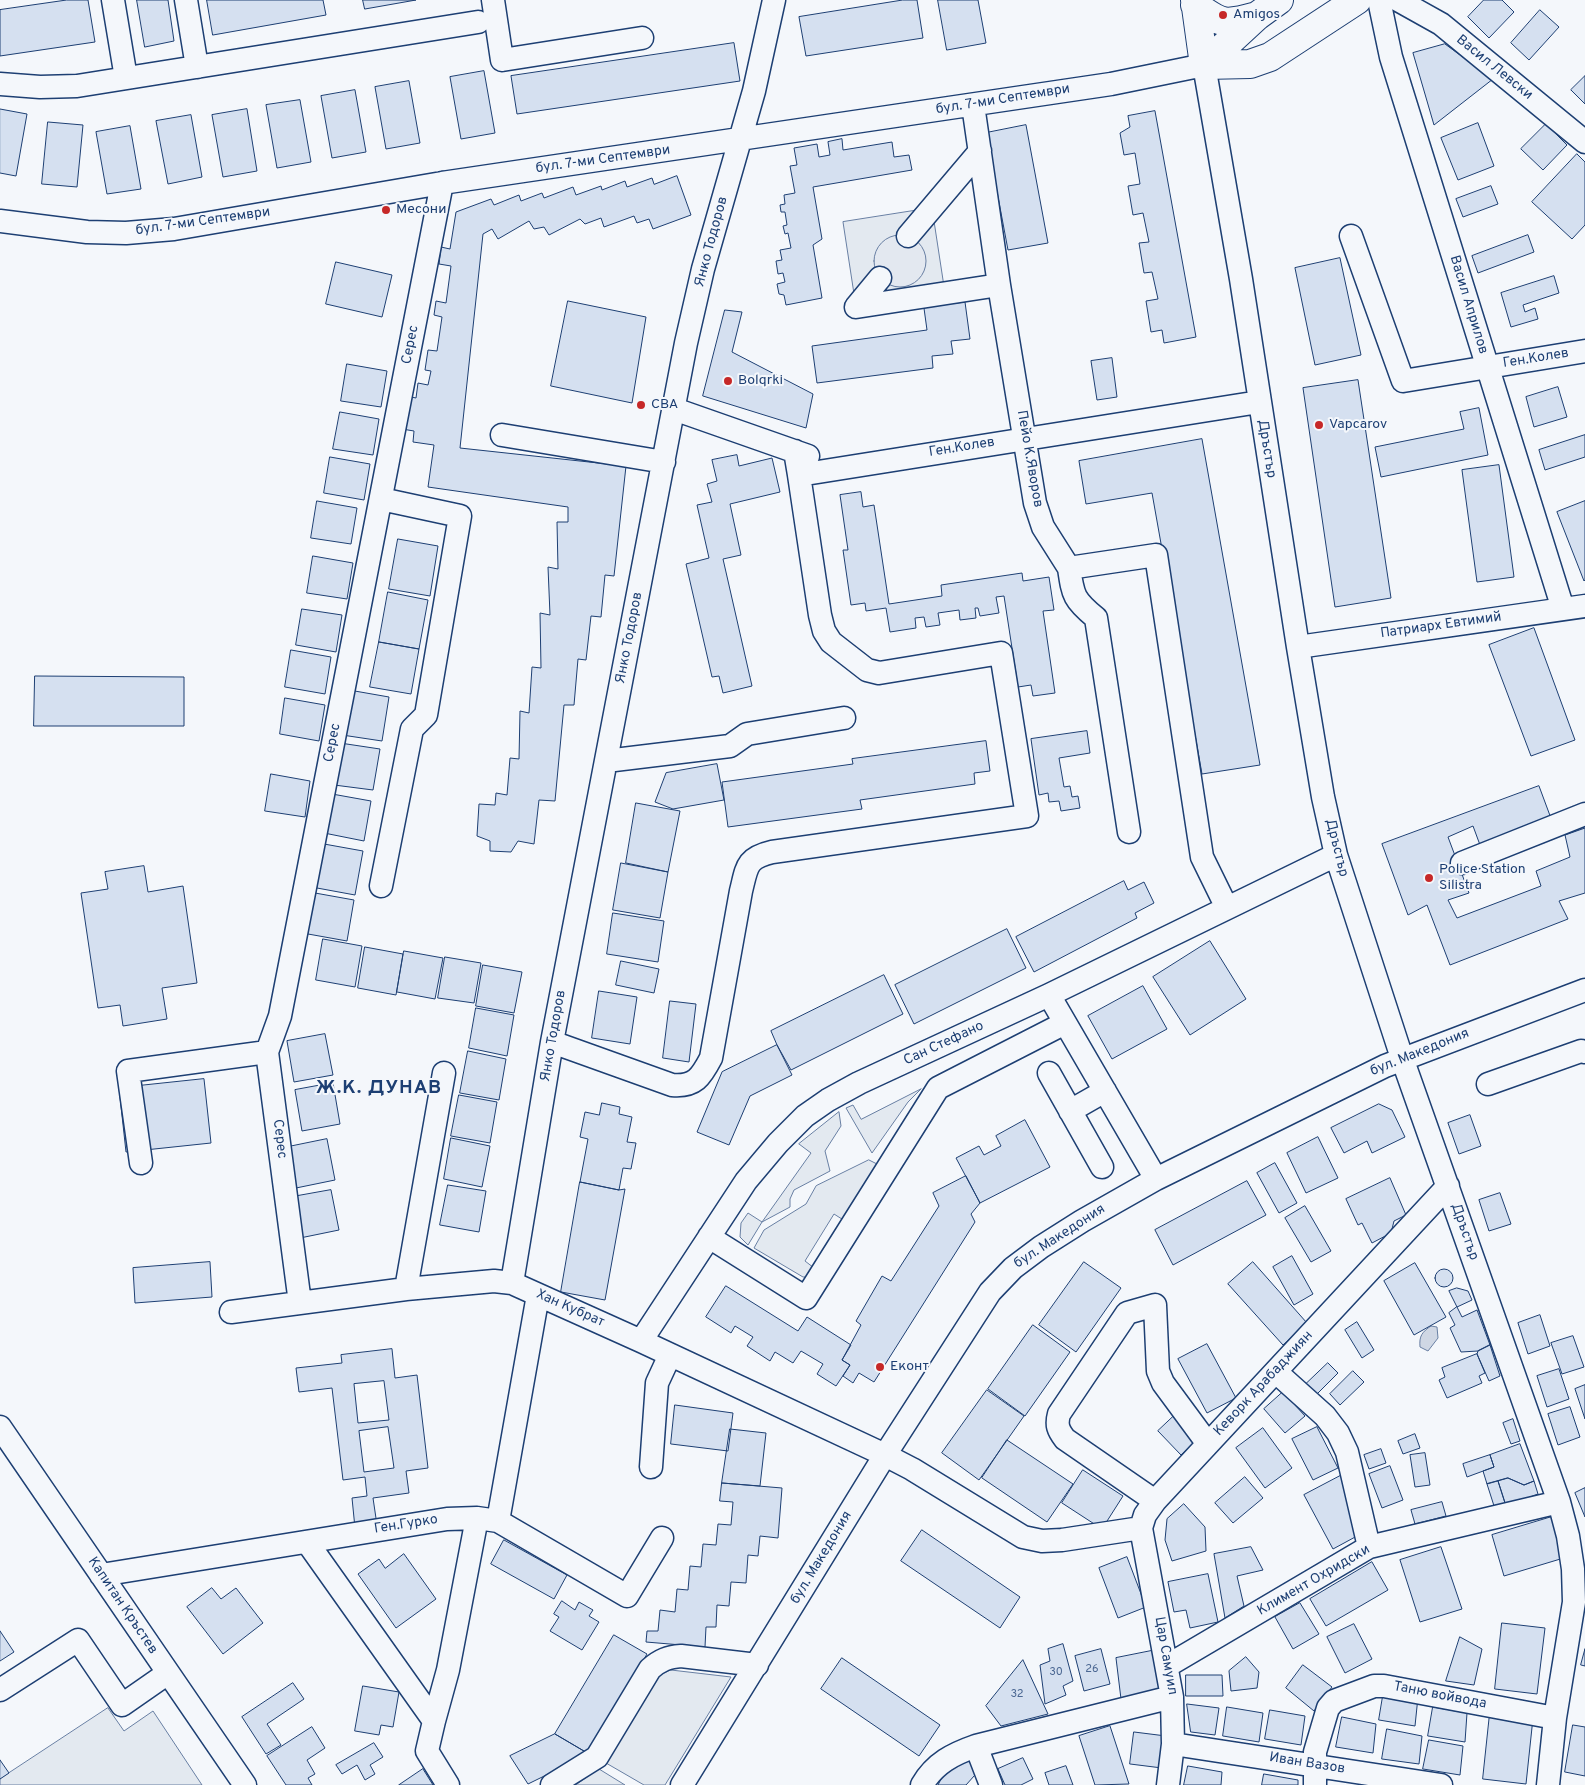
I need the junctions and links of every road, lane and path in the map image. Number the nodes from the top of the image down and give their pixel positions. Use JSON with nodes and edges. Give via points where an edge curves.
{"nodes":[{"id":1,"x":113,"y":0,"type":"edge"},
{"id":2,"x":186,"y":0,"type":"edge"},
{"id":3,"x":493,"y":0,"type":"edge"},
{"id":4,"x":774,"y":0,"type":"edge"},
{"id":5,"x":1279,"y":0,"type":"edge"},
{"id":6,"x":1357,"y":0,"type":"edge"},
{"id":7,"x":1379,"y":0,"type":"edge"},
{"id":8,"x":1398,"y":0,"type":"edge"},
{"id":9,"x":1195,"y":2,"type":"edge"},
{"id":10,"x":1257,"y":16,"type":"junction"},
{"id":11,"x":478,"y":22,"type":"dead end"},
{"id":12,"x":642,"y":38,"type":"dead end"},
{"id":13,"x":1204,"y":65,"type":"junction"},
{"id":14,"x":197,"y":66,"type":"junction"},
{"id":15,"x":126,"y":78,"type":"junction"},
{"id":16,"x":0,"y":84,"type":"edge"},
{"id":17,"x":973,"y":105,"type":"junction"},
{"id":18,"x":741,"y":139,"type":"junction"},
{"id":19,"x":1585,"y":142,"type":"edge"},
{"id":20,"x":980,"y":151,"type":"junction"},
{"id":21,"x":442,"y":183,"type":"junction"},
{"id":22,"x":0,"y":221,"type":"edge"},
{"id":23,"x":908,"y":236,"type":"dead end"},
{"id":24,"x":1351,"y":236,"type":"dead end"},
{"id":25,"x":880,"y":278,"type":"dead end"},
{"id":26,"x":999,"y":285,"type":"junction"},
{"id":27,"x":1585,"y":351,"type":"edge"},
{"id":28,"x":1487,"y":367,"type":"junction"},
{"id":29,"x":1259,"y":402,"type":"junction"},
{"id":30,"x":674,"y":409,"type":"junction"},
{"id":31,"x":502,"y":435,"type":"dead end"},
{"id":32,"x":1024,"y":438,"type":"junction"},
{"id":33,"x":795,"y":451,"type":"junction"},
{"id":34,"x":664,"y":462,"type":"junction"},
{"id":35,"x":837,"y":468,"type":"junction"},
{"id":36,"x":799,"y":475,"type":"junction"},
{"id":37,"x":381,"y":500,"type":"junction"},
{"id":38,"x":1069,"y":568,"type":"junction"},
{"id":39,"x":1585,"y":606,"type":"edge"},
{"id":40,"x":1563,"y":609,"type":"junction"},
{"id":41,"x":1298,"y":647,"type":"junction"},
{"id":42,"x":844,"y":718,"type":"dead end"},
{"id":43,"x":606,"y":761,"type":"junction"},
{"id":44,"x":1585,"y":814,"type":"edge"},
{"id":45,"x":1129,"y":832,"type":"dead end"},
{"id":46,"x":1336,"y":855,"type":"junction"},
{"id":47,"x":1462,"y":863,"type":"dead end"},
{"id":48,"x":381,"y":886,"type":"dead end"},
{"id":49,"x":1226,"y":908,"type":"junction"},
{"id":50,"x":1585,"y":990,"type":"edge"},
{"id":51,"x":1049,"y":995,"type":"junction"},
{"id":52,"x":1065,"y":1023,"type":"junction"},
{"id":53,"x":552,"y":1042,"type":"junction"},
{"id":54,"x":267,"y":1052,"type":"junction"},
{"id":55,"x":1585,"y":1052,"type":"edge"},
{"id":56,"x":1402,"y":1058,"type":"junction"},
{"id":57,"x":444,"y":1073,"type":"dead end"},
{"id":58,"x":1049,"y":1074,"type":"dead end"},
{"id":59,"x":1488,"y":1084,"type":"dead end"},
{"id":60,"x":1105,"y":1091,"type":"junction"},
{"id":61,"x":1070,"y":1111,"type":"junction"},
{"id":62,"x":141,"y":1163,"type":"dead end"},
{"id":63,"x":1102,"y":1168,"type":"dead end"},
{"id":64,"x":1156,"y":1179,"type":"junction"},
{"id":65,"x":1448,"y":1186,"type":"junction"},
{"id":66,"x":709,"y":1237,"type":"junction"},
{"id":67,"x":512,"y":1283,"type":"junction"},
{"id":68,"x":406,"y":1289,"type":"junction"},
{"id":69,"x":538,"y":1295,"type":"junction"},
{"id":70,"x":300,"y":1303,"type":"junction"},
{"id":71,"x":231,"y":1312,"type":"dead end"},
{"id":72,"x":641,"y":1341,"type":"junction"},
{"id":73,"x":670,"y":1355,"type":"junction"},
{"id":74,"x":1276,"y":1372,"type":"junction"},
{"id":75,"x":0,"y":1427,"type":"edge"},
{"id":76,"x":1208,"y":1444,"type":"junction"},
{"id":77,"x":885,"y":1455,"type":"junction"},
{"id":78,"x":651,"y":1467,"type":"dead end"},
{"id":79,"x":1156,"y":1501,"type":"junction"},
{"id":80,"x":1559,"y":1502,"type":"junction"},
{"id":81,"x":487,"y":1519,"type":"junction"},
{"id":82,"x":1141,"y":1528,"type":"junction"},
{"id":83,"x":662,"y":1538,"type":"dead end"},
{"id":84,"x":307,"y":1542,"type":"junction"},
{"id":85,"x":1369,"y":1547,"type":"junction"},
{"id":86,"x":102,"y":1575,"type":"junction"},
{"id":87,"x":1580,"y":1595,"type":"edge"},
{"id":88,"x":757,"y":1665,"type":"junction"},
{"id":89,"x":1167,"y":1666,"type":"junction"},
{"id":90,"x":168,"y":1673,"type":"junction"},
{"id":91,"x":0,"y":1690,"type":"edge"},
{"id":92,"x":1172,"y":1697,"type":"junction"},
{"id":93,"x":1555,"y":1718,"type":"junction"},
{"id":94,"x":434,"y":1721,"type":"junction"},
{"id":95,"x":1172,"y":1744,"type":"junction"},
{"id":96,"x":976,"y":1746,"type":"junction"},
{"id":97,"x":1315,"y":1775,"type":"edge"},
{"id":98,"x":244,"y":1785,"type":"edge"},
{"id":99,"x":448,"y":1785,"type":"edge"},
{"id":100,"x":552,"y":1785,"type":"edge"},
{"id":101,"x":682,"y":1785,"type":"edge"},
{"id":102,"x":922,"y":1785,"type":"edge"},
{"id":103,"x":990,"y":1785,"type":"edge"},
{"id":104,"x":1168,"y":1785,"type":"edge"},
{"id":105,"x":1441,"y":1785,"type":"edge"},
{"id":106,"x":1548,"y":1785,"type":"edge"}],
"edges":[{"from":1,"to":15,"type":"street"},
{"from":2,"to":14,"type":"street"},
{"from":3,"to":12,"type":"street","via":[[502,60]]},
{"from":4,"to":18,"type":"street","name":"Янко Тодоров"},
{"from":5,"to":10,"type":"main road"},
{"from":6,"to":13,"type":"main road","via":[[1270,57],[1250,64]]},
{"from":7,"to":28,"type":"street","name":"Васил Априлов","via":[[1391,57]]},
{"from":8,"to":19,"type":"street","name":"Васил Левски","via":[[1441,24]]},
{"from":9,"to":10,"type":"main road","via":[[1220,22]]},
{"from":9,"to":13,"type":"main road"},
{"from":10,"to":13,"type":"main road"},
{"from":11,"to":14,"type":"street"},
{"from":13,"to":17,"type":"street","name":"бул. 7-ми Септември","via":[[1111,84]]},
{"from":13,"to":29,"type":"street","name":"Дръстър"},
{"from":14,"to":15,"type":"street"},
{"from":15,"to":16,"type":"street","via":[[77,86]]},
{"from":17,"to":18,"type":"street","name":"бул. 7-ми Септември"},
{"from":17,"to":20,"type":"street","name":"Пейо К.Яворов"},
{"from":18,"to":21,"type":"street","name":"бул. 7-ми Септември"},
{"from":18,"to":30,"type":"street","name":"Янко Тодоров","via":[[703,269]]},
{"from":20,"to":23,"type":"street"},
{"from":20,"to":26,"type":"street","name":"Пейо К.Яворов"},
{"from":21,"to":22,"type":"street","name":"бул. 7-ми Септември","via":[[174,229],[87,232]]},
{"from":21,"to":37,"type":"street","name":"Серес"},
{"from":24,"to":28,"type":"street","name":"Ген.Колев","via":[[1403,381]]},
{"from":25,"to":26,"type":"street","via":[[856,307]]},
{"from":26,"to":32,"type":"street","name":"Пейо К.Яворов"},
{"from":27,"to":28,"type":"street","name":"Ген.Колев"},
{"from":28,"to":40,"type":"street","name":"Васил Априлов"},
{"from":29,"to":32,"type":"street","name":"Ген.Колев"},
{"from":29,"to":41,"type":"street","name":"Дръстър"},
{"from":30,"to":33,"type":"street"},
{"from":30,"to":34,"type":"street","name":"Янко Тодоров"},
{"from":31,"to":34,"type":"street"},
{"from":32,"to":35,"type":"street","name":"Ген.Колев"},
{"from":32,"to":38,"type":"street","name":"Пейо К.Яворов","via":[[1035,503],[1043,527]]},
{"from":33,"to":35,"type":"street"},
{"from":33,"to":36,"type":"street"},
{"from":34,"to":43,"type":"street","name":"Янко Тодоров"},
{"from":35,"to":36,"type":"street","name":"Ген.Колев"},
{"from":36,"to":53,"type":"street","via":[[820,615],[831,642],[867,670],[879,673],[1001,653],[1027,816],[772,852],[752,859],[741,891],[711,1058],[703,1073],[693,1082],[683,1086],[672,1085]]},
{"from":37,"to":48,"type":"street","via":[[460,516],[426,715],[412,729]]},
{"from":37,"to":54,"type":"street","name":"Серес","via":[[280,1016]]},
{"from":38,"to":45,"type":"street","via":[[1073,593],[1081,606],[1096,618]]},
{"from":38,"to":49,"type":"street","via":[[1156,555],[1202,857]]},
{"from":39,"to":40,"type":"street","name":"Патриарх Евтимий"},
{"from":40,"to":41,"type":"street","name":"Патриарх Евтимий"},
{"from":41,"to":46,"type":"street","name":"Дръстър"},
{"from":42,"to":43,"type":"street","via":[[747,734],[730,746]]},
{"from":43,"to":53,"type":"street","name":"Янко Тодоров"},
{"from":44,"to":47,"type":"street"},
{"from":46,"to":49,"type":"street","name":"Сан Стефано"},
{"from":46,"to":56,"type":"street","name":"Дръстър"},
{"from":49,"to":51,"type":"street","name":"Сан Стефано"},
{"from":50,"to":56,"type":"street","name":"бул. Македония"},
{"from":51,"to":52,"type":"street"},
{"from":51,"to":66,"type":"street","name":"Сан Стефано","via":[[859,1083],[805,1116],[746,1181]]},
{"from":52,"to":60,"type":"street"},
{"from":52,"to":66,"type":"street","via":[[938,1088],[806,1298]]},
{"from":53,"to":67,"type":"street","name":"Янко Тодоров"},
{"from":54,"to":62,"type":"street","via":[[128,1071]]},
{"from":54,"to":70,"type":"street","name":"Серес"},
{"from":55,"to":59,"type":"street"},
{"from":56,"to":64,"type":"street","name":"бул. Македония"},
{"from":56,"to":65,"type":"street","name":"Дръстър"},
{"from":57,"to":68,"type":"street"},
{"from":58,"to":61,"type":"street"},
{"from":60,"to":61,"type":"street"},
{"from":60,"to":64,"type":"street"},
{"from":61,"to":63,"type":"street"},
{"from":64,"to":77,"type":"street","name":"бул. Македония","via":[[1082,1221],[1013,1268],[990,1292]]},
{"from":65,"to":74,"type":"street","name":"Кеворк Арабаджиян"},
{"from":65,"to":80,"type":"street","name":"Дръстър"},
{"from":66,"to":72,"type":"street","name":"Сан Стефано"},
{"from":67,"to":68,"type":"street","name":"Хан Кубрат","via":[[494,1281]]},
{"from":67,"to":69,"type":"street","name":"Хан Кубрат"},
{"from":68,"to":70,"type":"street","name":"Хан Кубрат"},
{"from":69,"to":72,"type":"street","name":"Хан Кубрат"},
{"from":69,"to":81,"type":"street"},
{"from":70,"to":71,"type":"street","name":"Хан Кубрат"},
{"from":72,"to":73,"type":"street","name":"Хан Кубрат"},
{"from":73,"to":77,"type":"street","name":"Хан Кубрат"},
{"from":73,"to":78,"type":"street","via":[[657,1383]]},
{"from":74,"to":76,"type":"street","name":"Кеворк Арабаджиян"},
{"from":74,"to":85,"type":"street","via":[[1325,1416],[1338,1433],[1347,1452]]},
{"from":75,"to":86,"type":"street","name":"Капитан Кръстев"},
{"from":76,"to":79,"type":"street","name":"Кеворк Арабаджиян"},
{"from":76,"to":79,"type":"street","via":[[1163,1383],[1158,1371],[1155,1305],[1127,1313],[1056,1424],[1065,1439]]},
{"from":77,"to":82,"type":"street","name":"Хан Кубрат","via":[[1023,1537],[1042,1541],[1062,1540]]},
{"from":77,"to":88,"type":"street","name":"бул. Македония"},
{"from":79,"to":82,"type":"street","name":"Кеворк Арабаджиян","via":[[1145,1515]]},
{"from":80,"to":85,"type":"street","name":"Климент Охридски"},
{"from":80,"to":87,"type":"street","name":"Дръстър"},
{"from":81,"to":83,"type":"street","via":[[627,1596]]},
{"from":81,"to":84,"type":"street","name":"Ген.Гурко","via":[[447,1519]]},
{"from":81,"to":94,"type":"street"},
{"from":82,"to":89,"type":"street","name":"Цар Самуил"},
{"from":84,"to":86,"type":"street","name":"Ген.Гурко"},
{"from":84,"to":94,"type":"street"},
{"from":85,"to":89,"type":"street","name":"Климент Охридски"},
{"from":86,"to":90,"type":"street","name":"Капитан Кръстев"},
{"from":87,"to":93,"type":"street","name":"Дръстър"},
{"from":88,"to":100,"type":"street","via":[[681,1656],[658,1662],[650,1669],[597,1757]]},
{"from":88,"to":101,"type":"street","name":"бул. Македония"},
{"from":89,"to":92,"type":"street","name":"Цар Самуил"},
{"from":90,"to":91,"type":"street","via":[[122,1705],[78,1640]]},
{"from":90,"to":98,"type":"street","name":"Капитан Кръстев"},
{"from":92,"to":95,"type":"street","name":"Цар Самуил"},
{"from":92,"to":96,"type":"street"},
{"from":93,"to":97,"type":"street","name":"Таню войвода","via":[[1374,1686],[1334,1701],[1328,1708],[1315,1752]]},
{"from":93,"to":106,"type":"street","name":"Дръстър"},
{"from":94,"to":99,"type":"street","via":[[427,1751]]},
{"from":95,"to":97,"type":"street","name":"Иван Вазов"},
{"from":95,"to":104,"type":"street","name":"Цар Самуил"},
{"from":96,"to":102,"type":"street","via":[[942,1762]]},
{"from":96,"to":103,"type":"street"},
{"from":97,"to":105,"type":"street","name":"Иван Вазов"}]}
